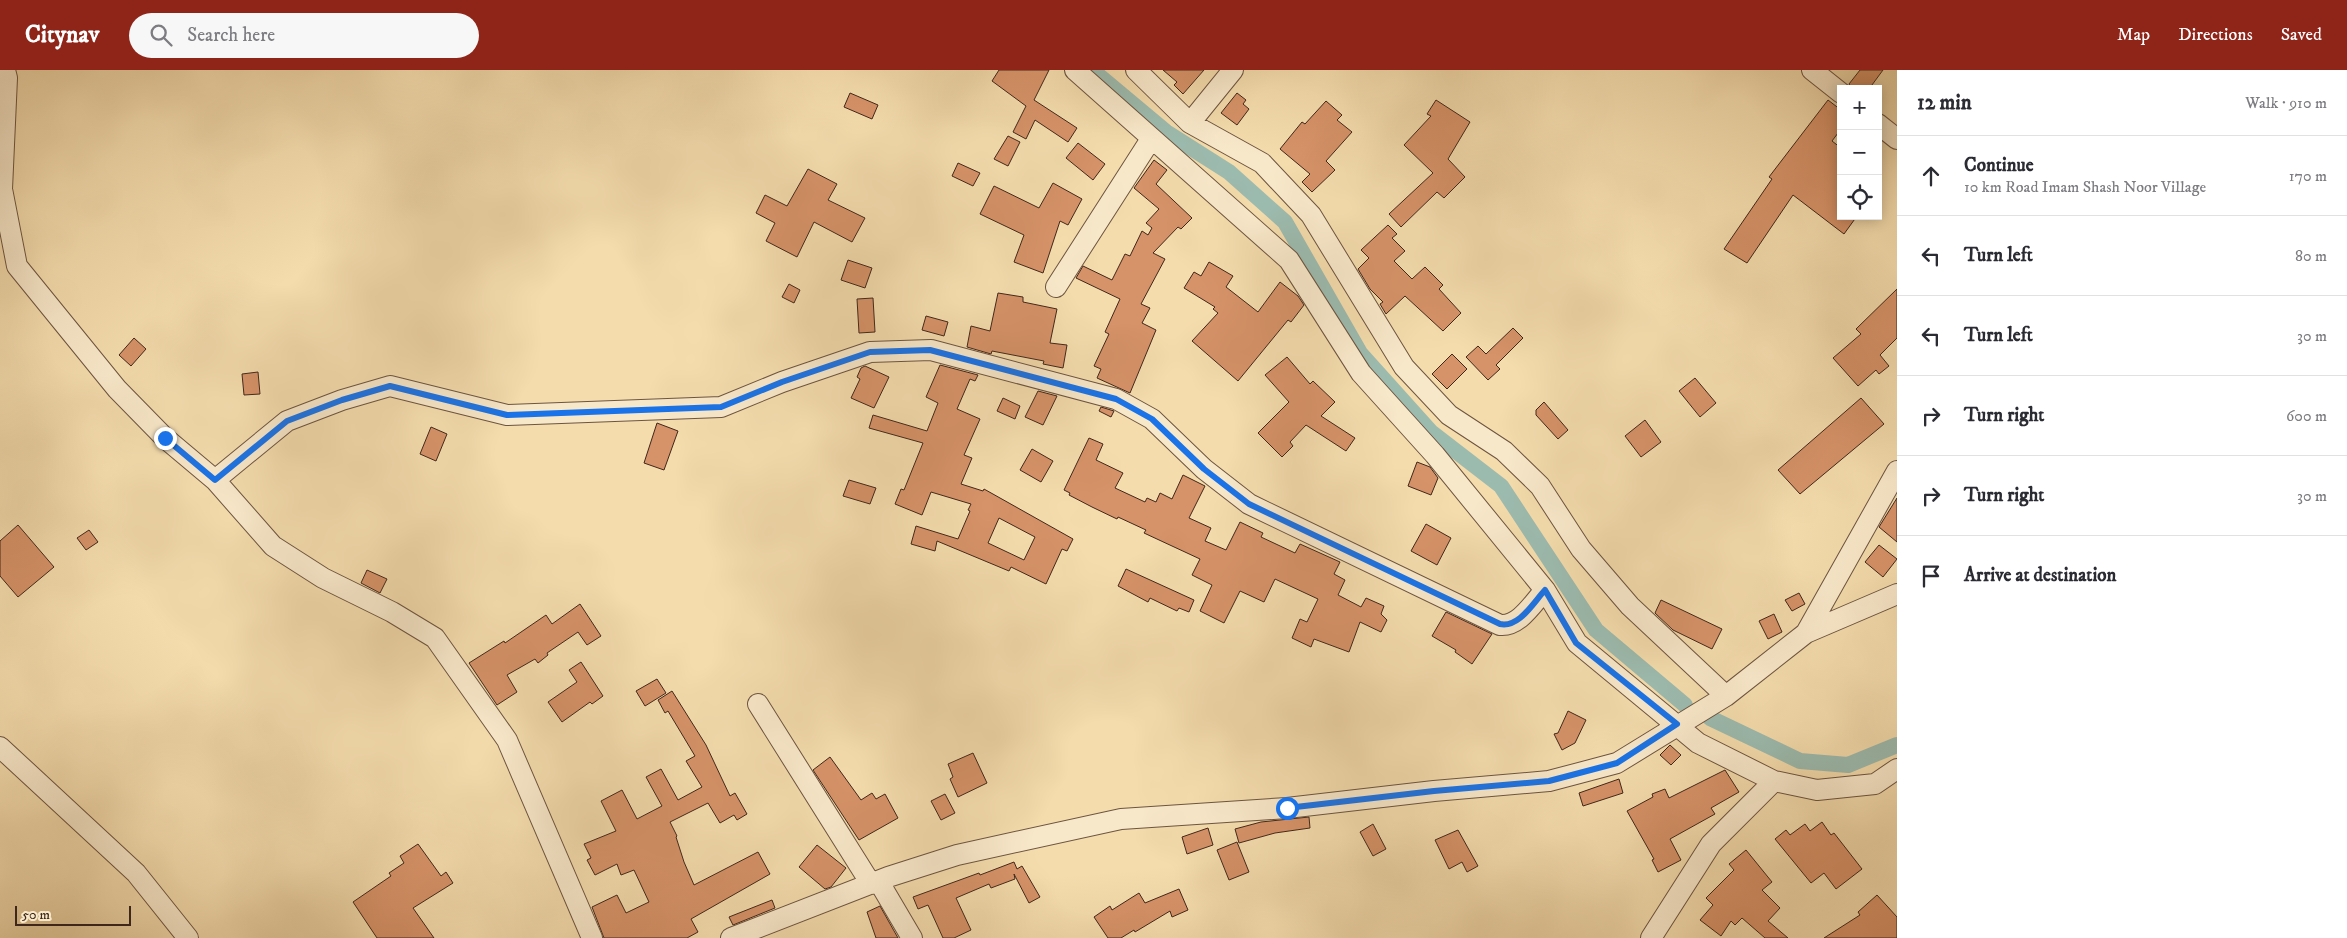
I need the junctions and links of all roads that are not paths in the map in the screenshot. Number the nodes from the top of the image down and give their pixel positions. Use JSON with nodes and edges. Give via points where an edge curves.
{"nodes":[{"id":1,"x":5,"y":70,"type":"edge"},
{"id":2,"x":1075,"y":70,"type":"edge"},
{"id":3,"x":1136,"y":70,"type":"edge"},
{"id":4,"x":1232,"y":70,"type":"edge"},
{"id":5,"x":1812,"y":70,"type":"edge"},
{"id":6,"x":1837,"y":90,"type":"edge"},
{"id":7,"x":1190,"y":123,"type":"junction"},
{"id":8,"x":1882,"y":127,"type":"edge"},
{"id":9,"x":1151,"y":139,"type":"junction"},
{"id":10,"x":1897,"y":139,"type":"edge"},
{"id":11,"x":4,"y":226,"type":"edge"},
{"id":12,"x":1056,"y":287,"type":"dead end"},
{"id":13,"x":1897,"y":471,"type":"edge"},
{"id":14,"x":215,"y":480,"type":"junction"},
{"id":15,"x":1545,"y":590,"type":"junction"},
{"id":16,"x":1897,"y":594,"type":"edge"},
{"id":17,"x":1806,"y":633,"type":"junction"},
{"id":18,"x":1726,"y":696,"type":"junction"},
{"id":19,"x":758,"y":704,"type":"dead end"},
{"id":20,"x":1677,"y":724,"type":"junction"},
{"id":21,"x":0,"y":747,"type":"edge"},
{"id":22,"x":1897,"y":769,"type":"edge"},
{"id":23,"x":1774,"y":781,"type":"junction"},
{"id":24,"x":875,"y":883,"type":"junction"},
{"id":25,"x":188,"y":938,"type":"edge"},
{"id":26,"x":592,"y":938,"type":"edge"},
{"id":27,"x":731,"y":938,"type":"edge"},
{"id":28,"x":912,"y":938,"type":"edge"},
{"id":29,"x":1651,"y":938,"type":"edge"}],
"edges":[{"from":1,"to":11,"type":"street"},
{"from":2,"to":9,"type":"street"},
{"from":3,"to":7,"type":"street"},
{"from":4,"to":7,"type":"street"},
{"from":5,"to":6,"type":"street"},
{"from":7,"to":18,"type":"street","via":[[1262,163],[1311,215],[1404,367],[1449,415],[1504,451],[1540,486],[1581,549],[1630,606]]},
{"from":8,"to":10,"type":"street"},
{"from":9,"to":12,"type":"street"},
{"from":9,"to":15,"type":"street","via":[[1289,260],[1361,373],[1435,455]]},
{"from":11,"to":14,"type":"street","via":[[17,266],[117,389],[165,438]]},
{"from":13,"to":17,"type":"street"},
{"from":14,"to":15,"type":"street","via":[[287,421],[390,386],[507,415],[721,407],[870,352],[930,350],[1116,399],[1152,419],[1204,469],[1249,504],[1500,624],[1508,626],[1516,622]]},
{"from":14,"to":26,"type":"street","via":[[273,546],[323,578],[392,612],[435,638],[507,740]]},
{"from":15,"to":20,"type":"street","via":[[1576,643]]},
{"from":16,"to":17,"type":"street"},
{"from":17,"to":18,"type":"street"},
{"from":18,"to":20,"type":"street"},
{"from":19,"to":24,"type":"street"},
{"from":20,"to":23,"type":"street","via":[[1698,743]]},
{"from":20,"to":24,"type":"street","via":[[1617,763],[1549,781],[1287,808],[1121,820],[957,855]]},
{"from":21,"to":25,"type":"street","via":[[136,873]]},
{"from":22,"to":23,"type":"street","via":[[1875,784],[1817,790]]},
{"from":23,"to":29,"type":"street","via":[[1710,844]]},
{"from":24,"to":27,"type":"street"},
{"from":24,"to":28,"type":"street"}]}
